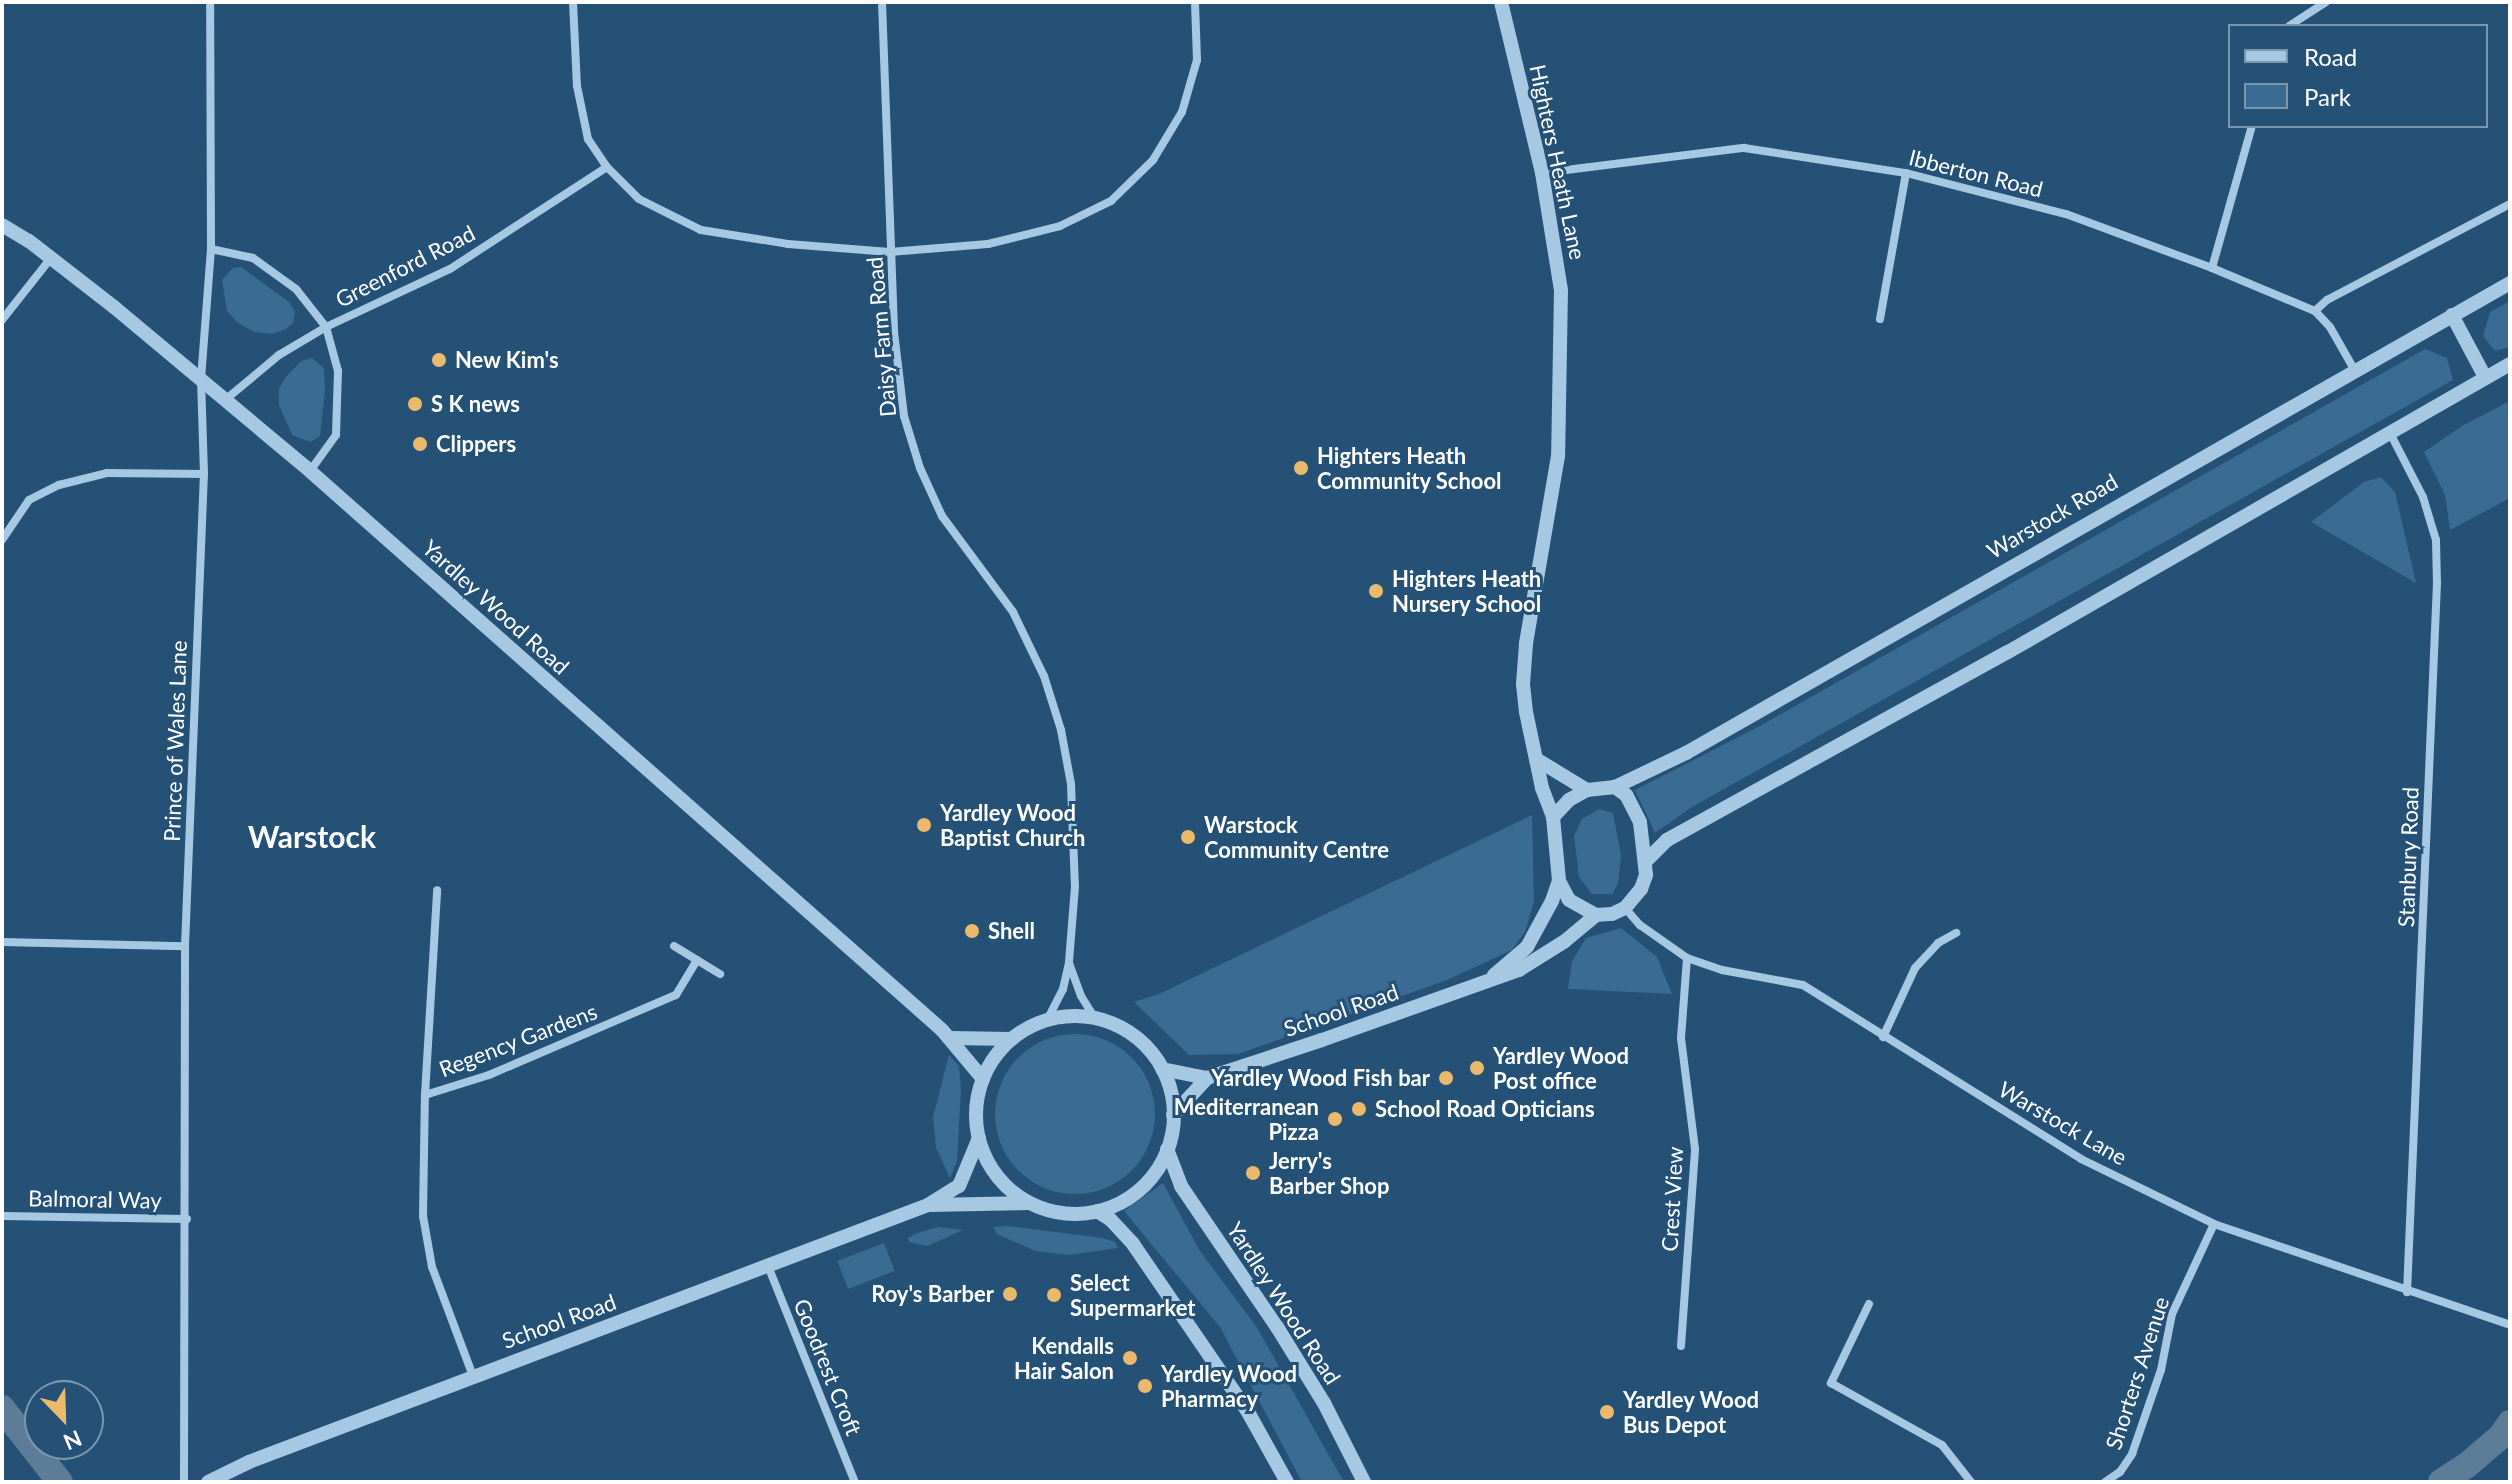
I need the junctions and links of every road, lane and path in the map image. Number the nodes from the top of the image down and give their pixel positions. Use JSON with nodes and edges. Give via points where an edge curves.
{"nodes":[{"id":1,"x":210,"y":2,"type":"edge"},
{"id":2,"x":573,"y":2,"type":"edge"},
{"id":3,"x":882,"y":2,"type":"edge"},
{"id":4,"x":1195,"y":2,"type":"edge"},
{"id":5,"x":1501,"y":2,"type":"edge"},
{"id":6,"x":2326,"y":2,"type":"edge"},
{"id":7,"x":2292,"y":24,"type":"edge"},
{"id":8,"x":2251,"y":128,"type":"edge"},
{"id":9,"x":607,"y":167,"type":"junction"},
{"id":10,"x":1542,"y":173,"type":"junction"},
{"id":11,"x":1906,"y":173,"type":"junction"},
{"id":12,"x":2510,"y":204,"type":"edge"},
{"id":13,"x":2,"y":225,"type":"edge"},
{"id":14,"x":211,"y":249,"type":"junction"},
{"id":15,"x":890,"y":252,"type":"junction"},
{"id":16,"x":51,"y":258,"type":"junction"},
{"id":17,"x":2212,"y":268,"type":"junction"},
{"id":18,"x":2510,"y":283,"type":"edge"},
{"id":19,"x":2315,"y":311,"type":"junction"},
{"id":20,"x":2452,"y":315,"type":"junction"},
{"id":21,"x":1880,"y":319,"type":"dead end"},
{"id":22,"x":2,"y":320,"type":"edge"},
{"id":23,"x":326,"y":327,"type":"junction"},
{"id":24,"x":2510,"y":364,"type":"edge"},
{"id":25,"x":2354,"y":369,"type":"junction"},
{"id":26,"x":2485,"y":377,"type":"junction"},
{"id":27,"x":201,"y":379,"type":"junction"},
{"id":28,"x":224,"y":401,"type":"junction"},
{"id":29,"x":2390,"y":433,"type":"junction"},
{"id":30,"x":310,"y":471,"type":"junction"},
{"id":31,"x":204,"y":474,"type":"junction"},
{"id":32,"x":4,"y":528,"type":"edge"},
{"id":33,"x":2,"y":540,"type":"edge"},
{"id":34,"x":1536,"y":759,"type":"junction"},
{"id":35,"x":1615,"y":787,"type":"junction"},
{"id":36,"x":1587,"y":790,"type":"junction"},
{"id":37,"x":1553,"y":817,"type":"junction"},
{"id":38,"x":1646,"y":861,"type":"junction"},
{"id":39,"x":1559,"y":881,"type":"junction"},
{"id":40,"x":437,"y":890,"type":"dead end"},
{"id":41,"x":1625,"y":908,"type":"junction"},
{"id":42,"x":1596,"y":915,"type":"junction"},
{"id":43,"x":1956,"y":933,"type":"dead end"},
{"id":44,"x":2,"y":942,"type":"edge"},
{"id":45,"x":185,"y":946,"type":"junction"},
{"id":46,"x":674,"y":946,"type":"dead end"},
{"id":47,"x":1687,"y":958,"type":"junction"},
{"id":48,"x":697,"y":960,"type":"junction"},
{"id":49,"x":1069,"y":963,"type":"junction"},
{"id":50,"x":720,"y":974,"type":"dead end"},
{"id":51,"x":1488,"y":980,"type":"junction"},
{"id":52,"x":1095,"y":1018,"type":"junction"},
{"id":53,"x":1047,"y":1020,"type":"junction"},
{"id":54,"x":1883,"y":1037,"type":"junction"},
{"id":55,"x":950,"y":1038,"type":"junction"},
{"id":56,"x":1012,"y":1039,"type":"junction"},
{"id":57,"x":1162,"y":1069,"type":"junction"},
{"id":58,"x":1207,"y":1078,"type":"junction"},
{"id":59,"x":983,"y":1079,"type":"junction"},
{"id":60,"x":425,"y":1095,"type":"junction"},
{"id":61,"x":1173,"y":1115,"type":"junction"},
{"id":62,"x":979,"y":1138,"type":"junction"},
{"id":63,"x":1167,"y":1149,"type":"junction"},
{"id":64,"x":1029,"y":1203,"type":"junction"},
{"id":65,"x":928,"y":1205,"type":"junction"},
{"id":66,"x":1097,"y":1211,"type":"junction"},
{"id":67,"x":2,"y":1216,"type":"edge"},
{"id":68,"x":187,"y":1219,"type":"junction"},
{"id":69,"x":2214,"y":1224,"type":"junction"},
{"id":70,"x":768,"y":1266,"type":"junction"},
{"id":71,"x":2407,"y":1292,"type":"junction"},
{"id":72,"x":1869,"y":1304,"type":"dead end"},
{"id":73,"x":2510,"y":1325,"type":"edge"},
{"id":74,"x":1681,"y":1346,"type":"dead end"},
{"id":75,"x":473,"y":1376,"type":"junction"},
{"id":76,"x":184,"y":1482,"type":"edge"},
{"id":77,"x":208,"y":1482,"type":"edge"},
{"id":78,"x":855,"y":1482,"type":"edge"},
{"id":79,"x":1287,"y":1482,"type":"edge"},
{"id":80,"x":1364,"y":1482,"type":"edge"},
{"id":81,"x":1971,"y":1482,"type":"edge"},
{"id":82,"x":2105,"y":1482,"type":"edge"}],
"edges":[{"from":1,"to":14,"type":"street","name":"Prince of Wales Lane"},
{"from":2,"to":9,"type":"street","via":[[577,86],[588,139]]},
{"from":3,"to":15,"type":"street","name":"Daisy Farm Road"},
{"from":4,"to":15,"type":"street","via":[[1197,60],[1182,112],[1153,160],[1111,201],[1060,226],[988,244]]},
{"from":5,"to":10,"type":"street","name":"Highters Heath Lane"},
{"from":6,"to":7,"type":"street"},
{"from":8,"to":17,"type":"street"},
{"from":9,"to":15,"type":"street","via":[[639,199],[701,230]]},
{"from":9,"to":23,"type":"street","name":"Greenford Road","via":[[450,269]]},
{"from":10,"to":11,"type":"street","name":"Ibberton Road","via":[[1744,148]]},
{"from":10,"to":34,"type":"street","name":"Highters Heath Lane","via":[[1561,290],[1561,398],[1558,456],[1523,674]]},
{"from":11,"to":17,"type":"street","name":"Ibberton Road","via":[[2066,214]]},
{"from":11,"to":21,"type":"street"},
{"from":12,"to":19,"type":"street"},
{"from":13,"to":16,"type":"street","name":"Yardley Wood Road"},
{"from":14,"to":23,"type":"street","via":[[253,258],[296,289]]},
{"from":14,"to":27,"type":"street","name":"Prince of Wales Lane"},
{"from":15,"to":49,"type":"street","name":"Daisy Farm Road","via":[[904,416],[920,468],[942,516],[1013,612],[1044,676],[1061,730],[1071,784],[1075,886]]},
{"from":16,"to":22,"type":"street"},
{"from":16,"to":27,"type":"street","name":"Yardley Wood Road"},
{"from":17,"to":19,"type":"street","name":"Ibberton Road"},
{"from":18,"to":20,"type":"street","name":"Warstock Road"},
{"from":19,"to":25,"type":"street"},
{"from":20,"to":25,"type":"street","name":"Warstock Road"},
{"from":20,"to":26,"type":"street"},
{"from":23,"to":28,"type":"street","name":"Greenford Road","via":[[279,355]]},
{"from":23,"to":30,"type":"street","via":[[338,371],[336,435]]},
{"from":24,"to":26,"type":"street"},
{"from":25,"to":35,"type":"street","name":"Warstock Road","via":[[1686,753]]},
{"from":26,"to":29,"type":"street"},
{"from":27,"to":28,"type":"street","name":"Yardley Wood Road"},
{"from":27,"to":31,"type":"street","name":"Prince of Wales Lane"},
{"from":28,"to":30,"type":"street","name":"Yardley Wood Road"},
{"from":29,"to":38,"type":"street","via":[[1667,840]]},
{"from":29,"to":71,"type":"street","name":"Stanbury Road","via":[[2423,497],[2436,540],[2437,572]]},
{"from":30,"to":55,"type":"street","name":"Yardley Wood Road"},
{"from":31,"to":32,"type":"street","via":[[107,473],[59,485],[29,500]]},
{"from":31,"to":45,"type":"street","name":"Prince of Wales Lane"},
{"from":32,"to":33,"type":"street"},
{"from":34,"to":36,"type":"street"},
{"from":34,"to":37,"type":"street","name":"Highters Heath Lane"},
{"from":35,"to":36,"type":"street"},
{"from":35,"to":38,"type":"street","via":[[1626,795],[1640,822]]},
{"from":36,"to":37,"type":"street"},
{"from":37,"to":39,"type":"street"},
{"from":38,"to":41,"type":"street","via":[[1641,889]]},
{"from":39,"to":42,"type":"street","via":[[1569,900]]},
{"from":39,"to":51,"type":"street","name":"School Road","via":[[1527,947]]},
{"from":40,"to":60,"type":"street"},
{"from":41,"to":42,"type":"street"},
{"from":41,"to":47,"type":"street","name":"Warstock Lane"},
{"from":42,"to":51,"type":"street","name":"School Road","via":[[1519,970]]},
{"from":43,"to":54,"type":"street","via":[[1938,943],[1915,968]]},
{"from":44,"to":45,"type":"street"},
{"from":45,"to":68,"type":"street","name":"Prince of Wales Lane"},
{"from":46,"to":48,"type":"street"},
{"from":47,"to":54,"type":"street","name":"Warstock Lane","via":[[1803,985]]},
{"from":47,"to":74,"type":"street","name":"Crest View","via":[[1681,1038],[1695,1149]]},
{"from":48,"to":50,"type":"street"},
{"from":48,"to":60,"type":"street","name":"Regency Gardens","via":[[676,995],[489,1075]]},
{"from":49,"to":52,"type":"street","name":"Daisy Farm Road"},
{"from":49,"to":53,"type":"street","name":"Daisy Farm Road"},
{"from":51,"to":58,"type":"street","name":"School Road"},
{"from":52,"to":53,"type":"street"},
{"from":52,"to":57,"type":"street","via":[[1136,1038]]},
{"from":53,"to":56,"type":"street"},
{"from":54,"to":69,"type":"street","name":"Warstock Lane","via":[[2081,1159]]},
{"from":55,"to":56,"type":"street"},
{"from":55,"to":59,"type":"street","name":"Yardley Wood Road"},
{"from":56,"to":59,"type":"street"},
{"from":57,"to":58,"type":"street"},
{"from":57,"to":61,"type":"street"},
{"from":58,"to":61,"type":"street","name":"School Road"},
{"from":59,"to":62,"type":"street","via":[[976,1115]]},
{"from":60,"to":75,"type":"street","name":"Regency Gardens","via":[[423,1216],[432,1267]]},
{"from":61,"to":63,"type":"street"},
{"from":62,"to":64,"type":"street","via":[[994,1172]]},
{"from":62,"to":65,"type":"street","name":"School Road","via":[[959,1186]]},
{"from":63,"to":66,"type":"street","via":[[1158,1169],[1135,1193]]},
{"from":63,"to":80,"type":"street","name":"Yardley Wood Road","via":[[1181,1186],[1317,1391]]},
{"from":64,"to":65,"type":"street","name":"School Road"},
{"from":64,"to":66,"type":"street","via":[[1065,1213]]},
{"from":65,"to":70,"type":"street","name":"School Road"},
{"from":66,"to":79,"type":"street","via":[[1133,1244],[1248,1412]]},
{"from":67,"to":68,"type":"street","name":"Balmoral Way"},
{"from":68,"to":76,"type":"street","name":"Prince of Wales Lane"},
{"from":69,"to":71,"type":"street","name":"Warstock Lane"},
{"from":69,"to":82,"type":"street","name":"Shorters Avenue","via":[[2172,1314],[2161,1370],[2132,1454]]},
{"from":70,"to":75,"type":"street","name":"School Road"},
{"from":70,"to":78,"type":"street","name":"Goodrest Croft"},
{"from":71,"to":73,"type":"street","name":"Warstock Lane"},
{"from":72,"to":81,"type":"street","via":[[1831,1383],[1942,1445]]},
{"from":75,"to":77,"type":"street","name":"School Road"}]}
